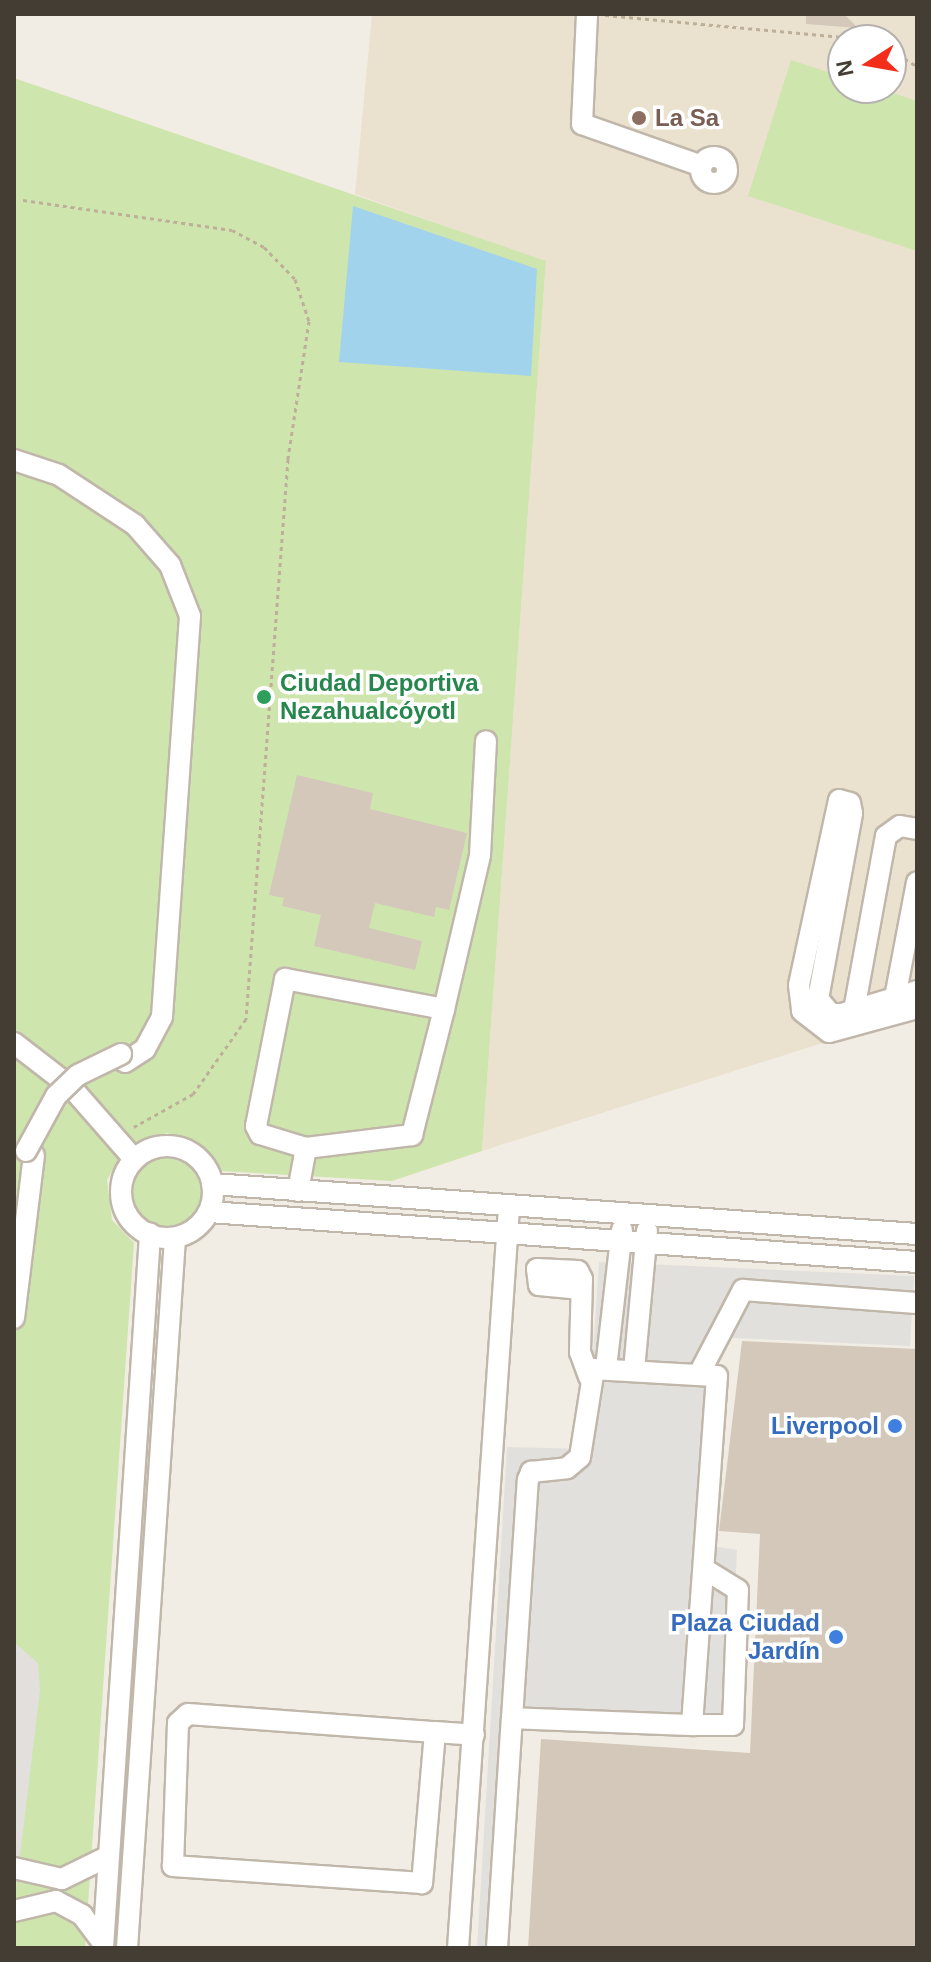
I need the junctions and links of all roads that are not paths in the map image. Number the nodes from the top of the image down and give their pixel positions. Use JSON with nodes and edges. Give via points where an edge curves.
{"nodes":[{"id":1,"x":587,"y":14,"type":"edge"},
{"id":2,"x":702,"y":166,"type":"dead end"},
{"id":3,"x":14,"y":460,"type":"edge"},
{"id":4,"x":14,"y":472,"type":"edge"},
{"id":5,"x":486,"y":741,"type":"dead end"},
{"id":6,"x":844,"y":804,"type":"dead end"},
{"id":7,"x":917,"y":829,"type":"edge"},
{"id":8,"x":917,"y":882,"type":"edge"},
{"id":9,"x":917,"y":991,"type":"edge"},
{"id":10,"x":893,"y":1007,"type":"junction"},
{"id":11,"x":917,"y":1008,"type":"edge"},
{"id":12,"x":444,"y":1009,"type":"junction"},
{"id":13,"x":853,"y":1019,"type":"junction"},
{"id":14,"x":14,"y":1043,"type":"edge"},
{"id":15,"x":123,"y":1058,"type":"junction"},
{"id":16,"x":306,"y":1148,"type":"junction"},
{"id":17,"x":30,"y":1153,"type":"junction"},
{"id":18,"x":134,"y":1159,"type":"junction"},
{"id":19,"x":212,"y":1184,"type":"junction"},
{"id":20,"x":298,"y":1191,"type":"junction"},
{"id":21,"x":509,"y":1207,"type":"junction"},
{"id":22,"x":209,"y":1212,"type":"junction"},
{"id":23,"x":634,"y":1218,"type":"junction"},
{"id":24,"x":658,"y":1219,"type":"junction"},
{"id":25,"x":508,"y":1233,"type":"junction"},
{"id":26,"x":150,"y":1234,"type":"junction"},
{"id":27,"x":917,"y":1234,"type":"edge"},
{"id":28,"x":175,"y":1238,"type":"junction"},
{"id":29,"x":616,"y":1241,"type":"junction"},
{"id":30,"x":14,"y":1242,"type":"edge"},
{"id":31,"x":643,"y":1244,"type":"junction"},
{"id":32,"x":917,"y":1262,"type":"edge"},
{"id":33,"x":581,"y":1289,"type":"dead end"},
{"id":34,"x":917,"y":1303,"type":"edge"},
{"id":35,"x":14,"y":1318,"type":"edge"},
{"id":36,"x":634,"y":1370,"type":"junction"},
{"id":37,"x":598,"y":1372,"type":"junction"},
{"id":38,"x":699,"y":1374,"type":"junction"},
{"id":39,"x":706,"y":1570,"type":"junction"},
{"id":40,"x":512,"y":1718,"type":"junction"},
{"id":41,"x":692,"y":1725,"type":"junction"},
{"id":42,"x":435,"y":1732,"type":"junction"},
{"id":43,"x":474,"y":1735,"type":"junction"},
{"id":44,"x":107,"y":1857,"type":"junction"},
{"id":45,"x":14,"y":1868,"type":"edge"},
{"id":46,"x":14,"y":1911,"type":"edge"},
{"id":47,"x":103,"y":1946,"type":"edge"},
{"id":48,"x":127,"y":1948,"type":"edge"},
{"id":49,"x":458,"y":1948,"type":"edge"},
{"id":50,"x":497,"y":1948,"type":"edge"}],
"edges":[{"from":1,"to":2,"type":"street","via":[[582,124]]},
{"from":3,"to":15,"type":"street","via":[[59,475],[135,525],[170,565],[190,616],[162,1017],[145,1049]]},
{"from":4,"to":15,"type":"street","via":[[56,486],[128,533],[162,570],[180,615],[155,1016]]},
{"from":5,"to":12,"type":"street","via":[[480,855]]},
{"from":6,"to":13,"type":"street","via":[[817,990],[831,1014]]},
{"from":7,"to":13,"type":"street","via":[[900,826],[886,836]]},
{"from":8,"to":10,"type":"street"},
{"from":9,"to":10,"type":"street"},
{"from":10,"to":11,"type":"street"},
{"from":10,"to":13,"type":"street"},
{"from":12,"to":16,"type":"street","via":[[412,1135]]},
{"from":12,"to":16,"type":"street","via":[[285,979],[256,1126],[260,1134]]},
{"from":14,"to":18,"type":"street","via":[[49,1067]]},
{"from":15,"to":17,"type":"street","bridge":true,"via":[[78,1075],[56,1096]]},
{"from":16,"to":20,"type":"street"},
{"from":17,"to":30,"type":"street"},
{"from":17,"to":35,"type":"street"},
{"from":18,"to":19,"type":"street","via":[[173,1146],[199,1158]]},
{"from":18,"to":26,"type":"street","via":[[122,1200],[135,1225]]},
{"from":19,"to":20,"type":"street"},
{"from":19,"to":22,"type":"street"},
{"from":20,"to":21,"type":"street"},
{"from":21,"to":23,"type":"street"},
{"from":21,"to":25,"type":"street"},
{"from":22,"to":25,"type":"street"},
{"from":22,"to":28,"type":"street"},
{"from":23,"to":24,"type":"street"},
{"from":23,"to":29,"type":"street"},
{"from":24,"to":27,"type":"street"},
{"from":24,"to":31,"type":"street"},
{"from":25,"to":29,"type":"street"},
{"from":25,"to":43,"type":"street"},
{"from":26,"to":28,"type":"street"},
{"from":26,"to":44,"type":"street"},
{"from":28,"to":48,"type":"street"},
{"from":29,"to":31,"type":"street"},
{"from":29,"to":37,"type":"street"},
{"from":31,"to":32,"type":"street"},
{"from":31,"to":36,"type":"street"},
{"from":33,"to":37,"type":"street","via":[[580,1352]]},
{"from":34,"to":38,"type":"street","via":[[743,1290]]},
{"from":36,"to":37,"type":"street"},
{"from":36,"to":38,"type":"street"},
{"from":37,"to":40,"type":"street","via":[[580,1457],[567,1468],[531,1472],[528,1480]]},
{"from":38,"to":39,"type":"street","via":[[717,1376],[721,1385]]},
{"from":39,"to":41,"type":"street"},
{"from":39,"to":41,"type":"street","via":[[738,1590],[733,1725]]},
{"from":40,"to":41,"type":"street"},
{"from":40,"to":50,"type":"street"},
{"from":42,"to":42,"type":"street","via":[[183,1715],[170,1863],[418,1886]]},
{"from":42,"to":43,"type":"street"},
{"from":43,"to":49,"type":"street"},
{"from":44,"to":45,"type":"street","via":[[62,1879]]},
{"from":44,"to":47,"type":"street"},
{"from":46,"to":47,"type":"street","via":[[56,1901],[82,1915]]}]}
